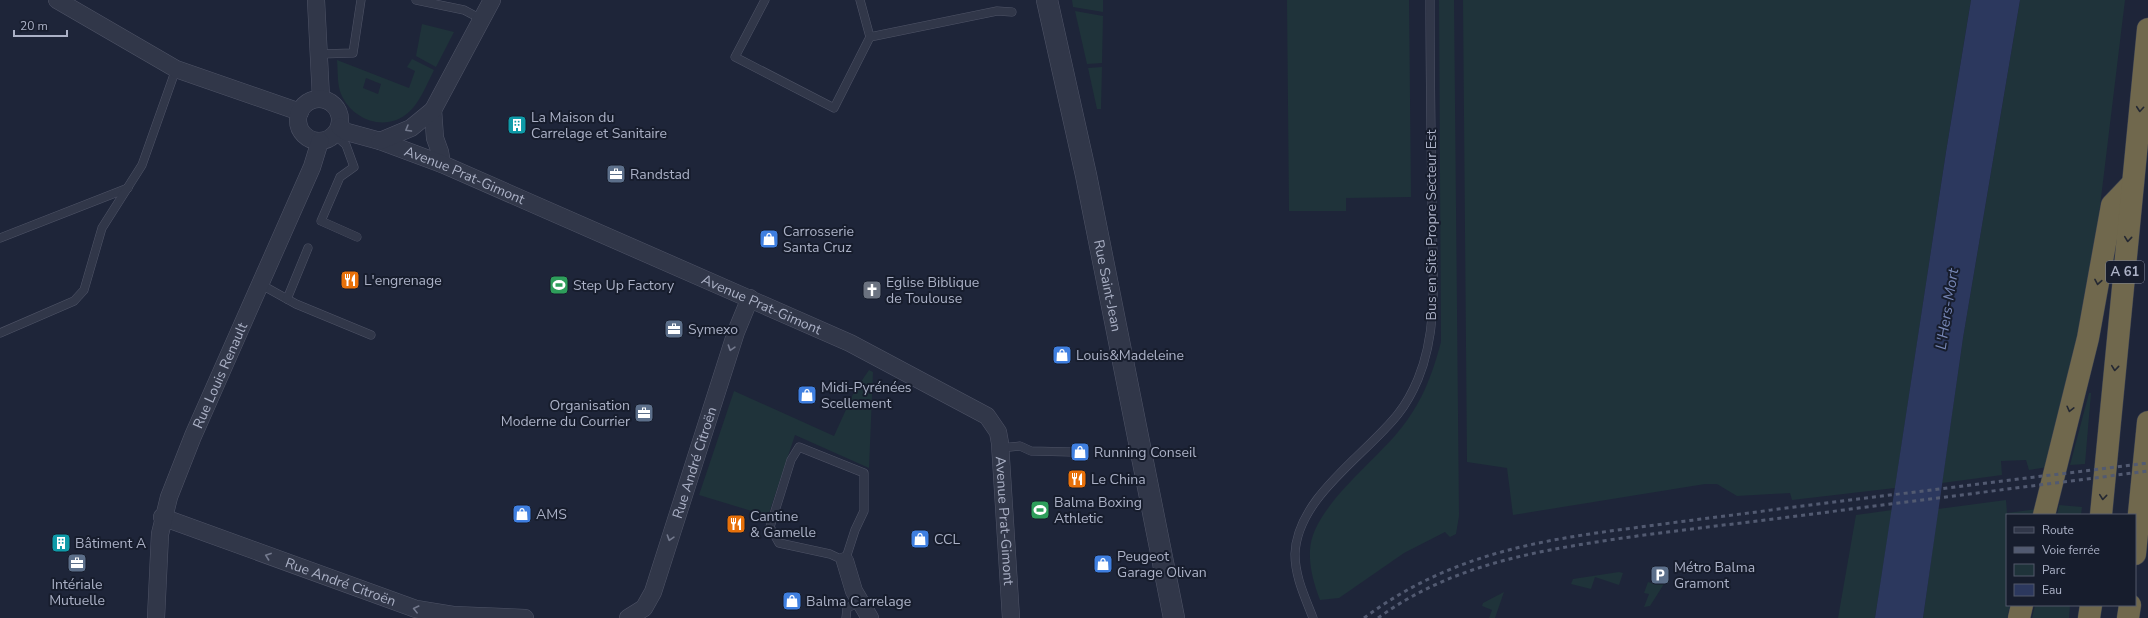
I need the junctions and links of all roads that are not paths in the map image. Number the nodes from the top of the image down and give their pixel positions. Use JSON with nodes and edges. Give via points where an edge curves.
{"nodes":[{"id":1,"x":57,"y":0,"type":"edge"},
{"id":2,"x":316,"y":0,"type":"edge"},
{"id":3,"x":361,"y":0,"type":"edge"},
{"id":4,"x":416,"y":0,"type":"edge"},
{"id":5,"x":492,"y":0,"type":"edge"},
{"id":6,"x":765,"y":0,"type":"edge"},
{"id":7,"x":860,"y":0,"type":"edge"},
{"id":8,"x":1047,"y":0,"type":"edge"},
{"id":9,"x":1430,"y":0,"type":"edge"},
{"id":10,"x":1012,"y":12,"type":"dead end"},
{"id":11,"x":482,"y":19,"type":"junction"},
{"id":12,"x":2148,"y":29,"type":"edge"},
{"id":13,"x":870,"y":37,"type":"junction"},
{"id":14,"x":320,"y":54,"type":"junction"},
{"id":15,"x":176,"y":69,"type":"junction"},
{"id":16,"x":321,"y":98,"type":"junction"},
{"id":17,"x":433,"y":110,"type":"junction"},
{"id":18,"x":300,"y":112,"type":"junction"},
{"id":19,"x":331,"y":134,"type":"junction"},
{"id":20,"x":380,"y":141,"type":"junction"},
{"id":21,"x":442,"y":164,"type":"junction"},
{"id":22,"x":2133,"y":183,"type":"junction"},
{"id":23,"x":128,"y":188,"type":"junction"},
{"id":24,"x":357,"y":237,"type":"dead end"},
{"id":25,"x":0,"y":238,"type":"edge"},
{"id":26,"x":308,"y":248,"type":"dead end"},
{"id":27,"x":260,"y":284,"type":"junction"},
{"id":28,"x":750,"y":298,"type":"junction"},
{"id":29,"x":287,"y":299,"type":"junction"},
{"id":30,"x":0,"y":333,"type":"edge"},
{"id":31,"x":371,"y":336,"type":"dead end"},
{"id":32,"x":2148,"y":422,"type":"edge"},
{"id":33,"x":1000,"y":448,"type":"junction"},
{"id":34,"x":1072,"y":452,"type":"dead end"},
{"id":35,"x":2044,"y":514,"type":"edge"},
{"id":36,"x":2101,"y":514,"type":"edge"},
{"id":37,"x":162,"y":517,"type":"junction"},
{"id":38,"x":2136,"y":544,"type":"edge"},
{"id":39,"x":845,"y":561,"type":"junction"},
{"id":40,"x":860,"y":602,"type":"junction"},
{"id":41,"x":2022,"y":606,"type":"edge"},
{"id":42,"x":2091,"y":606,"type":"edge"},
{"id":43,"x":2130,"y":606,"type":"edge"},
{"id":44,"x":156,"y":618,"type":"edge"},
{"id":45,"x":525,"y":618,"type":"edge"},
{"id":46,"x":628,"y":618,"type":"edge"},
{"id":47,"x":846,"y":618,"type":"edge"},
{"id":48,"x":870,"y":618,"type":"edge"},
{"id":49,"x":1011,"y":618,"type":"edge"},
{"id":50,"x":1174,"y":618,"type":"edge"},
{"id":51,"x":1313,"y":618,"type":"edge"},
{"id":52,"x":2019,"y":618,"type":"edge"},
{"id":53,"x":2089,"y":618,"type":"edge"},
{"id":54,"x":2128,"y":618,"type":"edge"}],
"edges":[{"from":1,"to":15,"type":"street"},
{"from":2,"to":14,"type":"street"},
{"from":3,"to":14,"type":"lane","via":[[353,53]]},
{"from":4,"to":11,"type":"lane","via":[[464,10]]},
{"from":5,"to":11,"type":"street"},
{"from":6,"to":13,"type":"lane","via":[[735,57],[834,108]]},
{"from":7,"to":13,"type":"lane"},
{"from":8,"to":50,"type":"street","name":"Rue Saint-Jean","via":[[1087,183]]},
{"from":9,"to":51,"type":"lane","name":"Bus en Site Propre Secteur Est","via":[[1433,296],[1427,350],[1418,380],[1398,414],[1323,493],[1301,528],[1296,541],[1296,568]]},
{"from":10,"to":13,"type":"lane","via":[[997,11]]},
{"from":11,"to":17,"type":"street"},
{"from":12,"to":22,"type":"highway","number":"A 61","one_way":true},
{"from":14,"to":16,"type":"street"},
{"from":15,"to":18,"type":"street"},
{"from":15,"to":23,"type":"lane","via":[[142,165]]},
{"from":16,"to":18,"type":"street","via":[[308,102]]},
{"from":16,"to":19,"type":"street","via":[[336,106],[340,116]]},
{"from":17,"to":20,"type":"street","one_way":true,"via":[[411,128]]},
{"from":17,"to":21,"type":"street","via":[[435,138]]},
{"from":18,"to":19,"type":"street","via":[[298,119],[302,132],[307,137]]},
{"from":19,"to":20,"type":"street","name":"Avenue Prat-Gimont","via":[[347,132]]},
{"from":19,"to":24,"type":"lane","via":[[346,145],[354,167],[340,177],[321,221]]},
{"from":19,"to":27,"type":"street","name":"Rue Louis Renault","via":[[312,166]]},
{"from":20,"to":21,"type":"street","name":"Avenue Prat-Gimont"},
{"from":21,"to":28,"type":"street","name":"Avenue Prat-Gimont"},
{"from":22,"to":35,"type":"highway","one_way":true,"via":[[2112,205],[2088,338]]},
{"from":22,"to":36,"type":"highway","number":"A 61","one_way":true},
{"from":23,"to":25,"type":"lane"},
{"from":23,"to":30,"type":"lane","via":[[102,228],[84,290],[74,301]]},
{"from":26,"to":29,"type":"lane"},
{"from":27,"to":29,"type":"lane"},
{"from":27,"to":37,"type":"street","name":"Rue Louis Renault","via":[[178,472]]},
{"from":28,"to":33,"type":"street","name":"Avenue Prat-Gimont","via":[[850,342],[976,409],[994,424]]},
{"from":28,"to":46,"type":"street","name":"Rue André Citroën","one_way":true,"via":[[734,339],[653,592],[644,608]]},
{"from":29,"to":31,"type":"lane"},
{"from":32,"to":38,"type":"highway"},
{"from":33,"to":34,"type":"lane","via":[[1020,446],[1031,451]]},
{"from":33,"to":49,"type":"street","name":"Avenue Prat-Gimont"},
{"from":37,"to":44,"type":"street","name":"Rue Louis Renault"},
{"from":45,"to":37,"type":"street","name":"Rue André Citroën","one_way":true,"via":[[453,615],[416,609]]},
{"from":39,"to":39,"type":"lane","via":[[830,554],[779,543],[770,527],[791,460],[798,447],[864,473],[864,511]]},
{"from":39,"to":40,"type":"street"},
{"from":40,"to":47,"type":"lane","via":[[847,608]]},
{"from":40,"to":48,"type":"street"},
{"from":41,"to":52,"type":"highway"},
{"from":42,"to":53,"type":"highway"},
{"from":43,"to":54,"type":"highway"}]}
